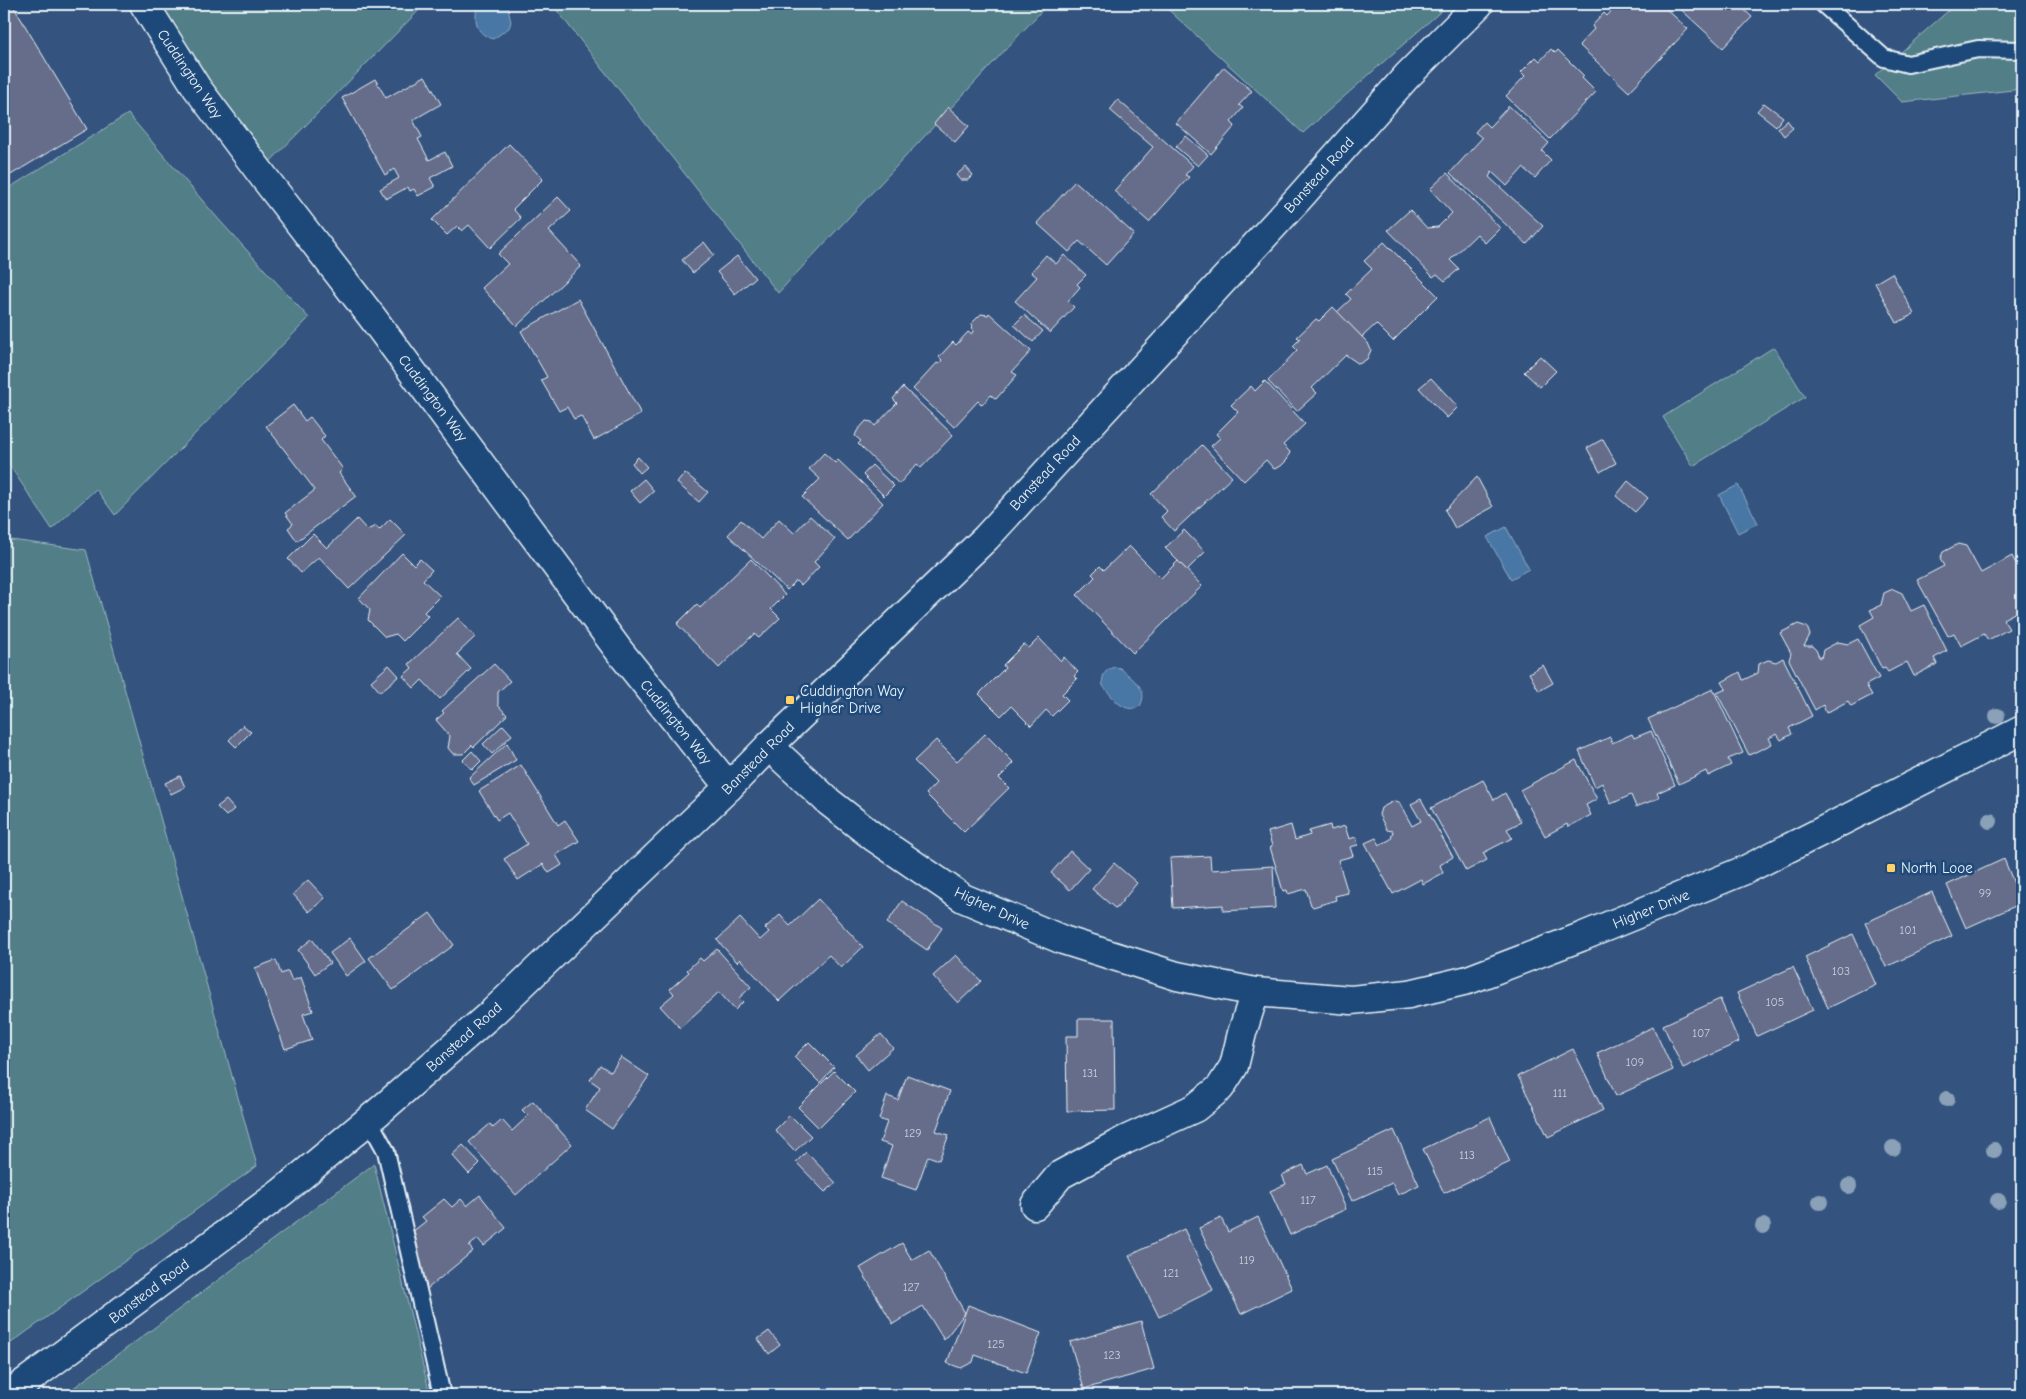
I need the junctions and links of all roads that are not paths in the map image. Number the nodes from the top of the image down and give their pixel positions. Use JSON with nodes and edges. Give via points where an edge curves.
{"nodes":[{"id":1,"x":144,"y":4,"type":"edge"},
{"id":2,"x":1479,"y":4,"type":"edge"},
{"id":3,"x":1823,"y":4,"type":"edge"},
{"id":4,"x":2022,"y":50,"type":"edge"},
{"id":5,"x":2022,"y":730,"type":"edge"},
{"id":6,"x":769,"y":746,"type":"junction"},
{"id":7,"x":729,"y":787,"type":"junction"},
{"id":8,"x":1254,"y":992,"type":"junction"},
{"id":9,"x":369,"y":1120,"type":"junction"},
{"id":10,"x":1035,"y":1205,"type":"dead end"},
{"id":11,"x":8,"y":1395,"type":"edge"},
{"id":12,"x":442,"y":1395,"type":"edge"}],
"edges":[{"from":1,"to":7,"type":"street","name":"Cuddington Way","via":[[197,88],[372,317],[620,652]]},
{"from":2,"to":6,"type":"street","name":"Banstead Road","via":[[1407,76],[986,538]]},
{"from":3,"to":4,"type":"lane","via":[[1884,58],[1908,64],[1978,49]]},
{"from":5,"to":8,"type":"street","name":"Higher Drive","via":[[1745,870],[1468,980],[1409,994],[1351,1000]]},
{"from":6,"to":7,"type":"street","name":"Banstead Road"},
{"from":6,"to":8,"type":"street","name":"Higher Drive","via":[[829,802],[875,838],[964,898],[1063,940],[1177,976]]},
{"from":7,"to":9,"type":"street","name":"Banstead Road","via":[[493,1012]]},
{"from":8,"to":10,"type":"street","via":[[1234,1066],[1220,1088],[1195,1108],[1060,1175]]},
{"from":9,"to":11,"type":"street","name":"Banstead Road","via":[[282,1192]]},
{"from":9,"to":12,"type":"lane","via":[[386,1151]]}]}
